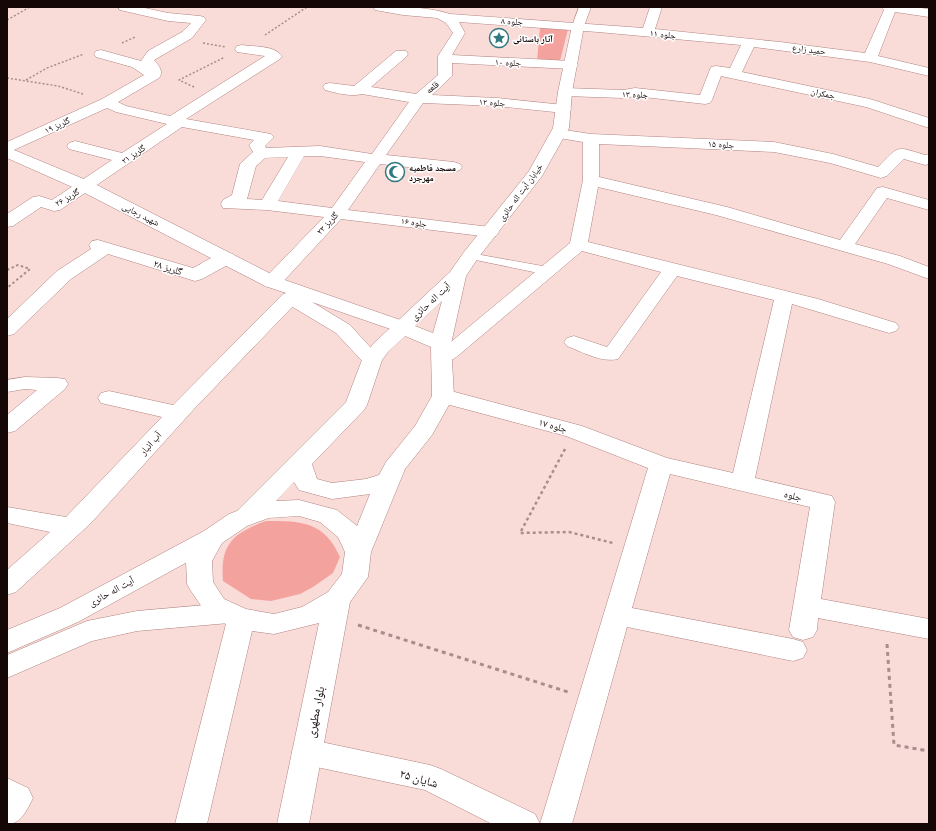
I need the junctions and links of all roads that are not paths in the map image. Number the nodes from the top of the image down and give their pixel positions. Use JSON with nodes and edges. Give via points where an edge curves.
{"nodes":[{"id":1,"x":124,"y":7,"type":"edge"},
{"id":2,"x":379,"y":7,"type":"edge"},
{"id":3,"x":489,"y":7,"type":"edge"},
{"id":4,"x":585,"y":7,"type":"edge"},
{"id":5,"x":656,"y":7,"type":"edge"},
{"id":6,"x":887,"y":7,"type":"edge"},
{"id":7,"x":891,"y":7,"type":"edge"},
{"id":8,"x":211,"y":9,"type":"dead end"},
{"id":9,"x":419,"y":10,"type":"edge"},
{"id":10,"x":929,"y":13,"type":"edge"},
{"id":11,"x":443,"y":16,"type":"junction"},
{"id":12,"x":480,"y":19,"type":"junction"},
{"id":13,"x":200,"y":20,"type":"junction"},
{"id":14,"x":578,"y":26,"type":"junction"},
{"id":15,"x":648,"y":32,"type":"junction"},
{"id":16,"x":749,"y":42,"type":"junction"},
{"id":17,"x":242,"y":49,"type":"road end"},
{"id":18,"x":101,"y":54,"type":"road end"},
{"id":19,"x":401,"y":54,"type":"dead end"},
{"id":20,"x":870,"y":58,"type":"junction"},
{"id":21,"x":445,"y":59,"type":"junction"},
{"id":22,"x":571,"y":64,"type":"junction"},
{"id":23,"x":716,"y":70,"type":"junction"},
{"id":24,"x":929,"y":72,"type":"edge"},
{"id":25,"x":154,"y":75,"type":"junction"},
{"id":26,"x":330,"y":87,"type":"dead end"},
{"id":27,"x":360,"y":89,"type":"junction"},
{"id":28,"x":565,"y":92,"type":"junction"},
{"id":29,"x":419,"y":99,"type":"junction"},
{"id":30,"x":107,"y":102,"type":"junction"},
{"id":31,"x":564,"y":109,"type":"junction"},
{"id":32,"x":176,"y":122,"type":"junction"},
{"id":33,"x":929,"y":123,"type":"edge"},
{"id":34,"x":558,"y":134,"type":"junction"},
{"id":35,"x":591,"y":139,"type":"junction"},
{"id":36,"x":75,"y":146,"type":"dead end"},
{"id":37,"x":7,"y":148,"type":"edge"},
{"id":38,"x":299,"y":151,"type":"junction"},
{"id":39,"x":7,"y":152,"type":"edge"},
{"id":40,"x":261,"y":153,"type":"junction"},
{"id":41,"x":929,"y":159,"type":"edge"},
{"id":42,"x":125,"y":160,"type":"junction"},
{"id":43,"x":376,"y":160,"type":"junction"},
{"id":44,"x":454,"y":167,"type":"dead end"},
{"id":45,"x":591,"y":180,"type":"junction"},
{"id":46,"x":85,"y":186,"type":"junction"},
{"id":47,"x":267,"y":205,"type":"junction"},
{"id":48,"x":929,"y":205,"type":"edge"},
{"id":49,"x":337,"y":213,"type":"junction"},
{"id":50,"x":7,"y":222,"type":"edge"},
{"id":51,"x":490,"y":232,"type":"junction"},
{"id":52,"x":579,"y":245,"type":"junction"},
{"id":53,"x":844,"y":247,"type":"junction"},
{"id":54,"x":470,"y":256,"type":"junction"},
{"id":55,"x":227,"y":258,"type":"junction"},
{"id":56,"x":672,"y":269,"type":"junction"},
{"id":57,"x":548,"y":270,"type":"junction"},
{"id":58,"x":929,"y":273,"type":"edge"},
{"id":59,"x":457,"y":276,"type":"junction"},
{"id":60,"x":272,"y":282,"type":"junction"},
{"id":61,"x":784,"y":296,"type":"junction"},
{"id":62,"x":290,"y":298,"type":"junction"},
{"id":63,"x":10,"y":323,"type":"edge"},
{"id":64,"x":402,"y":327,"type":"junction"},
{"id":65,"x":889,"y":327,"type":"dead end"},
{"id":66,"x":574,"y":342,"type":"dead end"},
{"id":67,"x":441,"y":351,"type":"junction"},
{"id":68,"x":372,"y":360,"type":"junction"},
{"id":69,"x":7,"y":386,"type":"edge"},
{"id":70,"x":442,"y":396,"type":"junction"},
{"id":71,"x":109,"y":398,"type":"dead end"},
{"id":72,"x":177,"y":413,"type":"junction"},
{"id":73,"x":7,"y":426,"type":"edge"},
{"id":74,"x":300,"y":463,"type":"junction"},
{"id":75,"x":661,"y":464,"type":"junction"},
{"id":76,"x":389,"y":480,"type":"junction"},
{"id":77,"x":742,"y":483,"type":"junction"},
{"id":78,"x":7,"y":515,"type":"edge"},
{"id":79,"x":246,"y":517,"type":"junction"},
{"id":80,"x":72,"y":527,"type":"junction"},
{"id":81,"x":213,"y":537,"type":"junction"},
{"id":82,"x":358,"y":552,"type":"junction"},
{"id":83,"x":7,"y":585,"type":"edge"},
{"id":84,"x":336,"y":608,"type":"junction"},
{"id":85,"x":616,"y":615,"type":"junction"},
{"id":86,"x":235,"y":616,"type":"junction"},
{"id":87,"x":800,"y":629,"type":"junction"},
{"id":88,"x":929,"y":629,"type":"edge"},
{"id":89,"x":7,"y":642,"type":"edge"},
{"id":90,"x":7,"y":667,"type":"edge"},
{"id":91,"x":307,"y":752,"type":"junction"},
{"id":92,"x":7,"y":792,"type":"edge"},
{"id":93,"x":7,"y":812,"type":"edge"},
{"id":94,"x":191,"y":824,"type":"edge"},
{"id":95,"x":293,"y":824,"type":"edge"},
{"id":96,"x":524,"y":824,"type":"edge"},
{"id":97,"x":558,"y":824,"type":"edge"}],
"edges":[{"from":1,"to":13,"type":"street","via":[[168,17]]},
{"from":2,"to":9,"type":"street","name":"جلوه ۸"},
{"from":3,"to":12,"type":"street"},
{"from":4,"to":14,"type":"street","name":"خیابان آیت اله حائری"},
{"from":5,"to":15,"type":"street"},
{"from":6,"to":7,"type":"street"},
{"from":7,"to":10,"type":"street"},
{"from":7,"to":20,"type":"street"},
{"from":8,"to":13,"type":"street"},
{"from":9,"to":11,"type":"street","name":"جلوه ۸"},
{"from":11,"to":12,"type":"street","name":"جلوه ۸"},
{"from":11,"to":21,"type":"street","name":"قلعه","via":[[459,33],[444,56]]},
{"from":12,"to":14,"type":"street","name":"جلوه ۸"},
{"from":13,"to":25,"type":"street","via":[[188,35],[147,60],[154,68]]},
{"from":14,"to":15,"type":"street","name":"جلوه ۱۱"},
{"from":14,"to":22,"type":"street","name":"خیابان آیت اله حائری"},
{"from":15,"to":16,"type":"street","name":"جلوه ۱۱"},
{"from":16,"to":20,"type":"street","name":"حمید زارع"},
{"from":16,"to":23,"type":"street","via":[[735,73]]},
{"from":17,"to":32,"type":"street","name":"گلریز ۲۱","via":[[272,53],[275,56]]},
{"from":18,"to":25,"type":"street","via":[[137,64]]},
{"from":19,"to":27,"type":"street"},
{"from":20,"to":24,"type":"street","name":"حمید زارع"},
{"from":21,"to":22,"type":"street","name":"جلوه ۱۰"},
{"from":21,"to":29,"type":"street","name":"قلعه","via":[[445,76]]},
{"from":22,"to":28,"type":"street","name":"خیابان آیت اله حائری"},
{"from":23,"to":28,"type":"street","name":"جلوه ۱۳","via":[[705,100],[635,92]]},
{"from":23,"to":33,"type":"street","name":"جمکران","via":[[870,103]]},
{"from":25,"to":30,"type":"street","name":"گلریز ۱۹"},
{"from":26,"to":27,"type":"street","name":"جلوه ۱۲","via":[[356,91]]},
{"from":27,"to":29,"type":"street","name":"جلوه ۱۲"},
{"from":28,"to":31,"type":"street","name":"خیابان آیت اله حائری"},
{"from":29,"to":31,"type":"street","name":"جلوه ۱۲"},
{"from":29,"to":43,"type":"street","name":"قلعه"},
{"from":30,"to":32,"type":"street","via":[[122,109]]},
{"from":30,"to":37,"type":"street","name":"گلریز ۱۹"},
{"from":31,"to":34,"type":"street","name":"خیابان آیت اله حائری"},
{"from":32,"to":40,"type":"street","via":[[266,137],[257,144]]},
{"from":32,"to":42,"type":"street","name":"گلریز ۲۱"},
{"from":34,"to":35,"type":"street","name":"جلوه ۱۵"},
{"from":34,"to":51,"type":"street","name":"خیابان آیت اله حائری","via":[[536,173]]},
{"from":35,"to":41,"type":"street","name":"جلوه ۱۵","via":[[774,147],[833,159],[881,173],[901,153]]},
{"from":35,"to":45,"type":"street"},
{"from":36,"to":42,"type":"street"},
{"from":38,"to":40,"type":"street"},
{"from":38,"to":43,"type":"street","via":[[320,151]]},
{"from":38,"to":47,"type":"street"},
{"from":39,"to":46,"type":"street","name":"شهید رجایی"},
{"from":40,"to":47,"type":"street","name":"جلوه ۱۶","via":[[248,164],[240,198],[229,204]]},
{"from":42,"to":46,"type":"street","name":"گلریز ۲۱"},
{"from":43,"to":44,"type":"street"},
{"from":43,"to":49,"type":"street","name":"گلریز ۲۳"},
{"from":45,"to":52,"type":"street"},
{"from":45,"to":53,"type":"street","via":[[721,210]]},
{"from":46,"to":50,"type":"street","name":"گلریز ۲۶","via":[[54,206],[39,201]]},
{"from":46,"to":55,"type":"street","name":"شهید رجایی"},
{"from":47,"to":49,"type":"street","name":"جلوه ۱۶"},
{"from":48,"to":53,"type":"street","via":[[883,192]]},
{"from":49,"to":51,"type":"street","name":"جلوه ۱۶"},
{"from":49,"to":60,"type":"street","name":"گلریز ۲۳"},
{"from":51,"to":54,"type":"street","name":"خیابان آیت اله حائری"},
{"from":52,"to":56,"type":"street"},
{"from":52,"to":57,"type":"street"},
{"from":53,"to":58,"type":"street","via":[[894,260]]},
{"from":54,"to":57,"type":"lane"},
{"from":54,"to":59,"type":"street","name":"خیابان آیت اله حائری"},
{"from":55,"to":60,"type":"street","name":"شهید رجایی"},
{"from":55,"to":63,"type":"street","name":"گلریز ۲۸","via":[[195,275],[102,246],[64,275]]},
{"from":56,"to":61,"type":"street"},
{"from":56,"to":66,"type":"street","via":[[611,354]]},
{"from":57,"to":67,"type":"street","via":[[453,350]]},
{"from":59,"to":64,"type":"street","name":"آیت اله حائری"},
{"from":59,"to":67,"type":"street","name":"آیت اله حائری"},
{"from":60,"to":62,"type":"street"},
{"from":60,"to":64,"type":"street"},
{"from":61,"to":65,"type":"street"},
{"from":61,"to":77,"type":"street"},
{"from":62,"to":68,"type":"street","via":[[343,329]]},
{"from":62,"to":72,"type":"street","name":"آب انبار"},
{"from":64,"to":67,"type":"street"},
{"from":64,"to":68,"type":"street","name":"آیت اله حائری","via":[[380,348]]},
{"from":67,"to":70,"type":"street","name":"آیت اله حائری"},
{"from":68,"to":74,"type":"street","name":"آیت اله حائری","via":[[356,405]]},
{"from":69,"to":73,"type":"street","via":[[24,383],[57,384]]},
{"from":70,"to":75,"type":"street","name":"جلوه ۱۷","via":[[574,431]]},
{"from":70,"to":76,"type":"street","name":"آیت اله حائری","via":[[424,430],[394,467]]},
{"from":71,"to":72,"type":"street"},
{"from":72,"to":80,"type":"street","name":"آب انبار"},
{"from":74,"to":76,"type":"street","via":[[307,484],[332,491],[368,487]]},
{"from":74,"to":79,"type":"street","name":"آیت اله حائری"},
{"from":75,"to":77,"type":"street","name":"جلوه"},
{"from":75,"to":85,"type":"street"},
{"from":76,"to":82,"type":"street","name":"آیت اله حائری"},
{"from":77,"to":87,"type":"street","name":"جلوه","via":[[823,502]]},
{"from":78,"to":80,"type":"street"},
{"from":79,"to":81,"type":"street"},
{"from":79,"to":82,"type":"street","via":[[268,510],[299,508],[328,516],[348,532]]},
{"from":80,"to":83,"type":"street","name":"آب انبار"},
{"from":81,"to":86,"type":"street","via":[[199,561],[200,584],[215,606]]},
{"from":81,"to":89,"type":"street","name":"آیت اله حائری","via":[[69,615]]},
{"from":82,"to":84,"type":"street","via":[[355,577]]},
{"from":84,"to":86,"type":"street","via":[[274,624]]},
{"from":84,"to":91,"type":"street","name":"بلوار مطهری"},
{"from":85,"to":87,"type":"street"},
{"from":85,"to":97,"type":"street"},
{"from":86,"to":90,"type":"street","via":[[138,621],[87,632]]},
{"from":86,"to":94,"type":"street"},
{"from":87,"to":88,"type":"street","via":[[886,621]]},
{"from":91,"to":95,"type":"street","name":"بلوار مطهری"},
{"from":91,"to":96,"type":"street","name":"شایان ۲۵","via":[[430,778]]},
{"from":92,"to":93,"type":"street","via":[[17,798]]}]}
